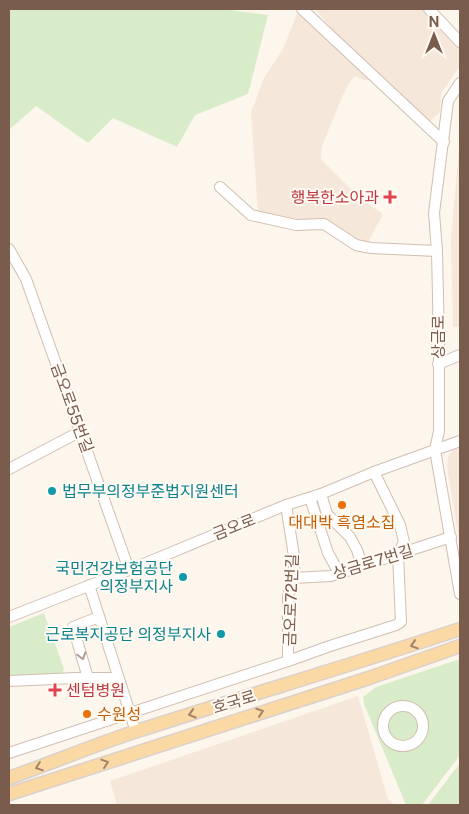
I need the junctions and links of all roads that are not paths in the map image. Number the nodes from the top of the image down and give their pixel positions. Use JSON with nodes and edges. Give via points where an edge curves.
{"nodes":[{"id":1,"x":302,"y":9,"type":"edge"},
{"id":2,"x":429,"y":9,"type":"edge"},
{"id":3,"x":460,"y":42,"type":"edge"},
{"id":4,"x":460,"y":83,"type":"edge"},
{"id":5,"x":444,"y":142,"type":"junction"},
{"id":6,"x":220,"y":187,"type":"dead end"},
{"id":7,"x":9,"y":250,"type":"edge"},
{"id":8,"x":437,"y":251,"type":"junction"},
{"id":9,"x":460,"y":355,"type":"edge"},
{"id":10,"x":438,"y":364,"type":"junction"},
{"id":11,"x":81,"y":431,"type":"junction"},
{"id":12,"x":460,"y":441,"type":"edge"},
{"id":13,"x":435,"y":450,"type":"junction"},
{"id":14,"x":9,"y":469,"type":"edge"},
{"id":15,"x":374,"y":472,"type":"junction"},
{"id":16,"x":321,"y":494,"type":"junction"},
{"id":17,"x":310,"y":498,"type":"junction"},
{"id":18,"x":286,"y":505,"type":"junction"},
{"id":19,"x":451,"y":537,"type":"junction"},
{"id":20,"x":398,"y":554,"type":"junction"},
{"id":21,"x":362,"y":565,"type":"junction"},
{"id":22,"x":130,"y":570,"type":"junction"},
{"id":23,"x":339,"y":573,"type":"junction"},
{"id":24,"x":293,"y":578,"type":"junction"},
{"id":25,"x":88,"y":585,"type":"junction"},
{"id":26,"x":460,"y":594,"type":"edge"},
{"id":27,"x":9,"y":617,"type":"edge"},
{"id":28,"x":99,"y":617,"type":"junction"},
{"id":29,"x":460,"y":629,"type":"edge"},
{"id":30,"x":460,"y":646,"type":"edge"},
{"id":31,"x":288,"y":661,"type":"junction"},
{"id":32,"x":88,"y":678,"type":"junction"},
{"id":33,"x":118,"y":678,"type":"junction"},
{"id":34,"x":9,"y":682,"type":"edge"},
{"id":35,"x":129,"y":714,"type":"junction"},
{"id":36,"x":136,"y":732,"type":"junction"},
{"id":37,"x":9,"y":754,"type":"edge"},
{"id":38,"x":9,"y":778,"type":"edge"},
{"id":39,"x":9,"y":794,"type":"edge"}],
"edges":[{"from":1,"to":5,"type":"street"},
{"from":2,"to":3,"type":"street"},
{"from":4,"to":5,"type":"street","name":"상금로","via":[[448,101]]},
{"from":5,"to":8,"type":"street","name":"상금로","via":[[434,213]]},
{"from":6,"to":8,"type":"street","via":[[251,215],[296,225],[324,224],[356,245],[371,248]]},
{"from":7,"to":11,"type":"street","name":"금오로55번길","via":[[26,279]]},
{"from":8,"to":10,"type":"street","name":"상금로"},
{"from":9,"to":10,"type":"street"},
{"from":10,"to":13,"type":"street","name":"상금로","via":[[439,431]]},
{"from":11,"to":14,"type":"street"},
{"from":11,"to":22,"type":"street","name":"금오로55번길"},
{"from":12,"to":13,"type":"street","name":"금오로"},
{"from":13,"to":15,"type":"street","name":"금오로"},
{"from":13,"to":19,"type":"street","name":"상금로"},
{"from":15,"to":16,"type":"street","name":"금오로"},
{"from":15,"to":20,"type":"street","via":[[400,525],[404,542]]},
{"from":16,"to":17,"type":"street","name":"금오로"},
{"from":16,"to":21,"type":"street","via":[[327,514],[350,537]]},
{"from":17,"to":18,"type":"street","name":"금오로"},
{"from":17,"to":23,"type":"street","via":[[328,553]]},
{"from":18,"to":22,"type":"street","name":"금오로"},
{"from":18,"to":24,"type":"street","name":"금오로72번길","via":[[294,556]]},
{"from":19,"to":20,"type":"street","name":"상금로7번길"},
{"from":19,"to":26,"type":"street","name":"상금로"},
{"from":20,"to":21,"type":"street","name":"상금로7번길"},
{"from":20,"to":31,"type":"street","name":"금오로72번길","via":[[401,622]]},
{"from":21,"to":23,"type":"street","name":"상금로7번길"},
{"from":22,"to":25,"type":"street","name":"금오로"},
{"from":23,"to":24,"type":"street","name":"상금로7번길"},
{"from":24,"to":31,"type":"street","name":"금오로72번길","via":[[288,598]]},
{"from":25,"to":27,"type":"street","name":"금오로"},
{"from":25,"to":28,"type":"street"},
{"from":28,"to":32,"type":"street","one_way":true,"via":[[73,627]]},
{"from":28,"to":33,"type":"street"},
{"from":29,"to":36,"type":"main road","name":"호국로","one_way":true},
{"from":39,"to":30,"type":"main road","name":"호국로","one_way":true},
{"from":31,"to":35,"type":"street"},
{"from":32,"to":33,"type":"street"},
{"from":32,"to":34,"type":"street"},
{"from":33,"to":35,"type":"street"},
{"from":35,"to":36,"type":"street"},
{"from":35,"to":37,"type":"street"},
{"from":36,"to":38,"type":"main road","name":"호국로","one_way":true}]}
